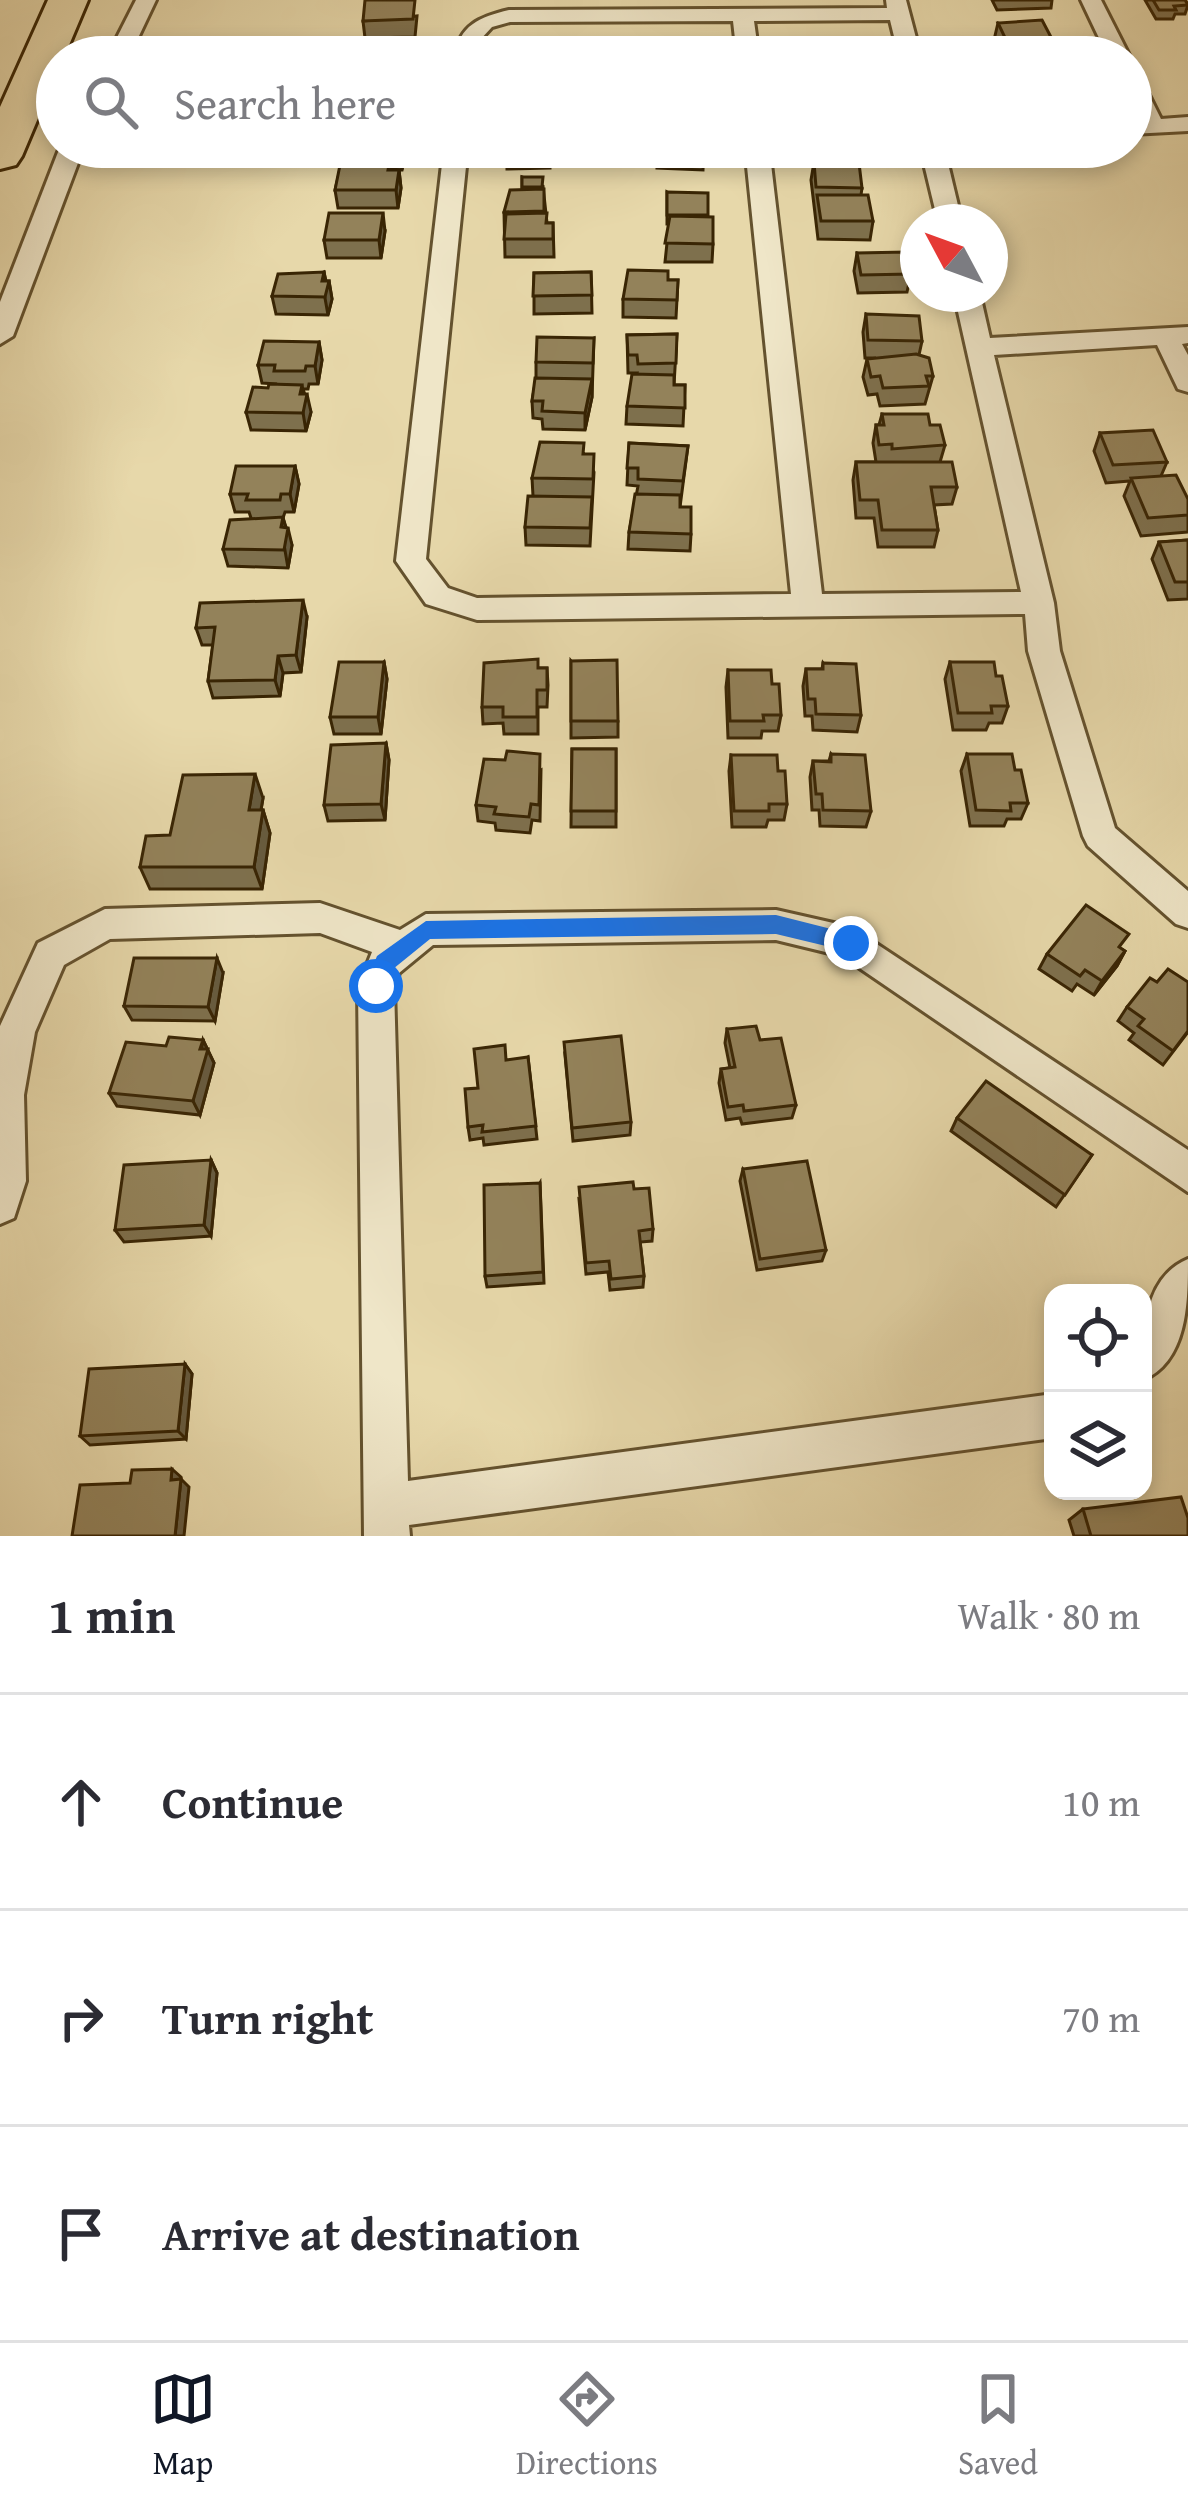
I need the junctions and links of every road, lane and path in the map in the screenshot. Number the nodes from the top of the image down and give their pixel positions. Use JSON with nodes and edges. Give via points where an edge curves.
{"nodes":[{"id":1,"x":68,"y":0,"type":"edge"},
{"id":2,"x":146,"y":0,"type":"edge"},
{"id":3,"x":1091,"y":0,"type":"edge"},
{"id":4,"x":898,"y":7,"type":"edge"},
{"id":5,"x":743,"y":16,"type":"junction"},
{"id":6,"x":52,"y":36,"type":"edge"},
{"id":7,"x":128,"y":36,"type":"edge"},
{"id":8,"x":471,"y":36,"type":"edge"},
{"id":9,"x":745,"y":36,"type":"edge"},
{"id":10,"x":1109,"y":36,"type":"edge"},
{"id":11,"x":36,"y":73,"type":"edge"},
{"id":12,"x":1188,"y":124,"type":"edge"},
{"id":13,"x":1152,"y":126,"type":"edge"},
{"id":14,"x":0,"y":156,"type":"edge"},
{"id":15,"x":64,"y":168,"type":"edge"},
{"id":16,"x":454,"y":168,"type":"edge"},
{"id":17,"x":760,"y":168,"type":"edge"},
{"id":18,"x":937,"y":168,"type":"edge"},
{"id":19,"x":946,"y":204,"type":"edge"},
{"id":20,"x":971,"y":312,"type":"edge"},
{"id":21,"x":0,"y":336,"type":"edge"},
{"id":22,"x":1177,"y":336,"type":"edge"},
{"id":23,"x":980,"y":347,"type":"junction"},
{"id":24,"x":1188,"y":382,"type":"edge"},
{"id":25,"x":1039,"y":603,"type":"junction"},
{"id":26,"x":808,"y":608,"type":"junction"},
{"id":27,"x":1188,"y":913,"type":"edge"},
{"id":28,"x":401,"y":946,"type":"junction"},
{"id":29,"x":1188,"y":1173,"type":"edge"},
{"id":30,"x":0,"y":1204,"type":"edge"},
{"id":31,"x":1188,"y":1280,"type":"edge"},
{"id":32,"x":1152,"y":1343,"type":"edge"},
{"id":33,"x":1044,"y":1417,"type":"edge"},
{"id":34,"x":388,"y":1521,"type":"edge"}],
"edges":[{"from":1,"to":6,"type":"highway"},
{"from":2,"to":7,"type":"street"},
{"from":3,"to":10,"type":"street"},
{"from":4,"to":5,"type":"street"},
{"from":5,"to":8,"type":"street","via":[[509,16]]},
{"from":5,"to":9,"type":"street"},
{"from":11,"to":14,"type":"highway"},
{"from":12,"to":13,"type":"street"},
{"from":15,"to":21,"type":"street"},
{"from":16,"to":26,"type":"street","via":[[412,561],[421,579],[437,596],[477,609]]},
{"from":17,"to":26,"type":"street"},
{"from":18,"to":19,"type":"street"},
{"from":20,"to":23,"type":"street"},
{"from":22,"to":23,"type":"street"},
{"from":22,"to":24,"type":"street"},
{"from":23,"to":25,"type":"street"},
{"from":25,"to":26,"type":"street"},
{"from":25,"to":27,"type":"street","via":[[1044,651],[1100,836]]},
{"from":28,"to":29,"type":"street","via":[[426,930],[460,928],[776,925],[851,943]]},
{"from":28,"to":30,"type":"street","via":[[320,918],[105,924],[51,954],[16,1032]]},
{"from":28,"to":34,"type":"street","via":[[376,986]]},
{"from":31,"to":32,"type":"street"},
{"from":33,"to":34,"type":"street"}]}
